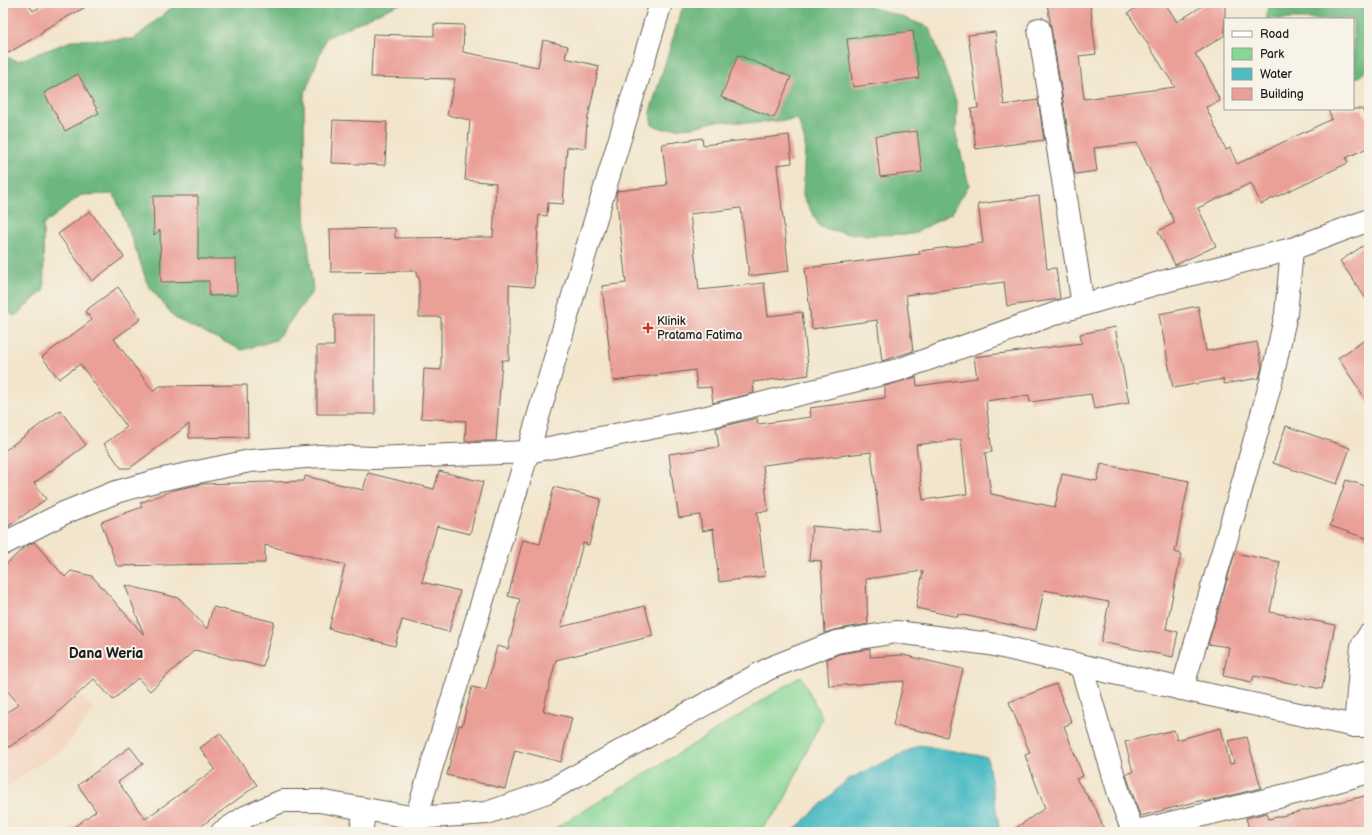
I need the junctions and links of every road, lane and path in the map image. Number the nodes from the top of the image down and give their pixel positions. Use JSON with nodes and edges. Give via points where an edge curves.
{"nodes":[{"id":1,"x":661,"y":3,"type":"edge"},
{"id":2,"x":1039,"y":29,"type":"dead end"},
{"id":3,"x":1369,"y":220,"type":"edge"},
{"id":4,"x":1292,"y":249,"type":"junction"},
{"id":5,"x":1083,"y":305,"type":"junction"},
{"id":6,"x":528,"y":452,"type":"junction"},
{"id":7,"x":3,"y":544,"type":"edge"},
{"id":8,"x":1369,"y":635,"type":"edge"},
{"id":9,"x":1081,"y":666,"type":"junction"},
{"id":10,"x":1182,"y":689,"type":"junction"},
{"id":11,"x":1362,"y":726,"type":"edge"},
{"id":12,"x":1369,"y":772,"type":"edge"},
{"id":13,"x":366,"y":809,"type":"junction"},
{"id":14,"x":416,"y":818,"type":"junction"},
{"id":15,"x":222,"y":832,"type":"edge"},
{"id":16,"x":361,"y":832,"type":"edge"},
{"id":17,"x":1133,"y":832,"type":"edge"}],
"edges":[{"from":1,"to":6,"type":"street"},
{"from":2,"to":5,"type":"street"},
{"from":3,"to":4,"type":"street"},
{"from":4,"to":5,"type":"street"},
{"from":4,"to":10,"type":"street","via":[[1286,314],[1272,378]]},
{"from":5,"to":6,"type":"street","via":[[898,370],[707,418]]},
{"from":6,"to":7,"type":"street","via":[[374,458],[320,456],[250,461],[116,492],[64,513]]},
{"from":6,"to":14,"type":"street"},
{"from":8,"to":11,"type":"street","via":[[1362,646]]},
{"from":9,"to":10,"type":"street"},
{"from":9,"to":14,"type":"street","via":[[990,644],[896,632],[836,642],[770,668],[547,792],[487,813]]},
{"from":9,"to":17,"type":"street"},
{"from":10,"to":11,"type":"street"},
{"from":12,"to":17,"type":"street","via":[[1303,791]]},
{"from":13,"to":14,"type":"street"},
{"from":13,"to":15,"type":"street","via":[[319,801],[282,801],[247,816]]},
{"from":13,"to":16,"type":"street"}]}
